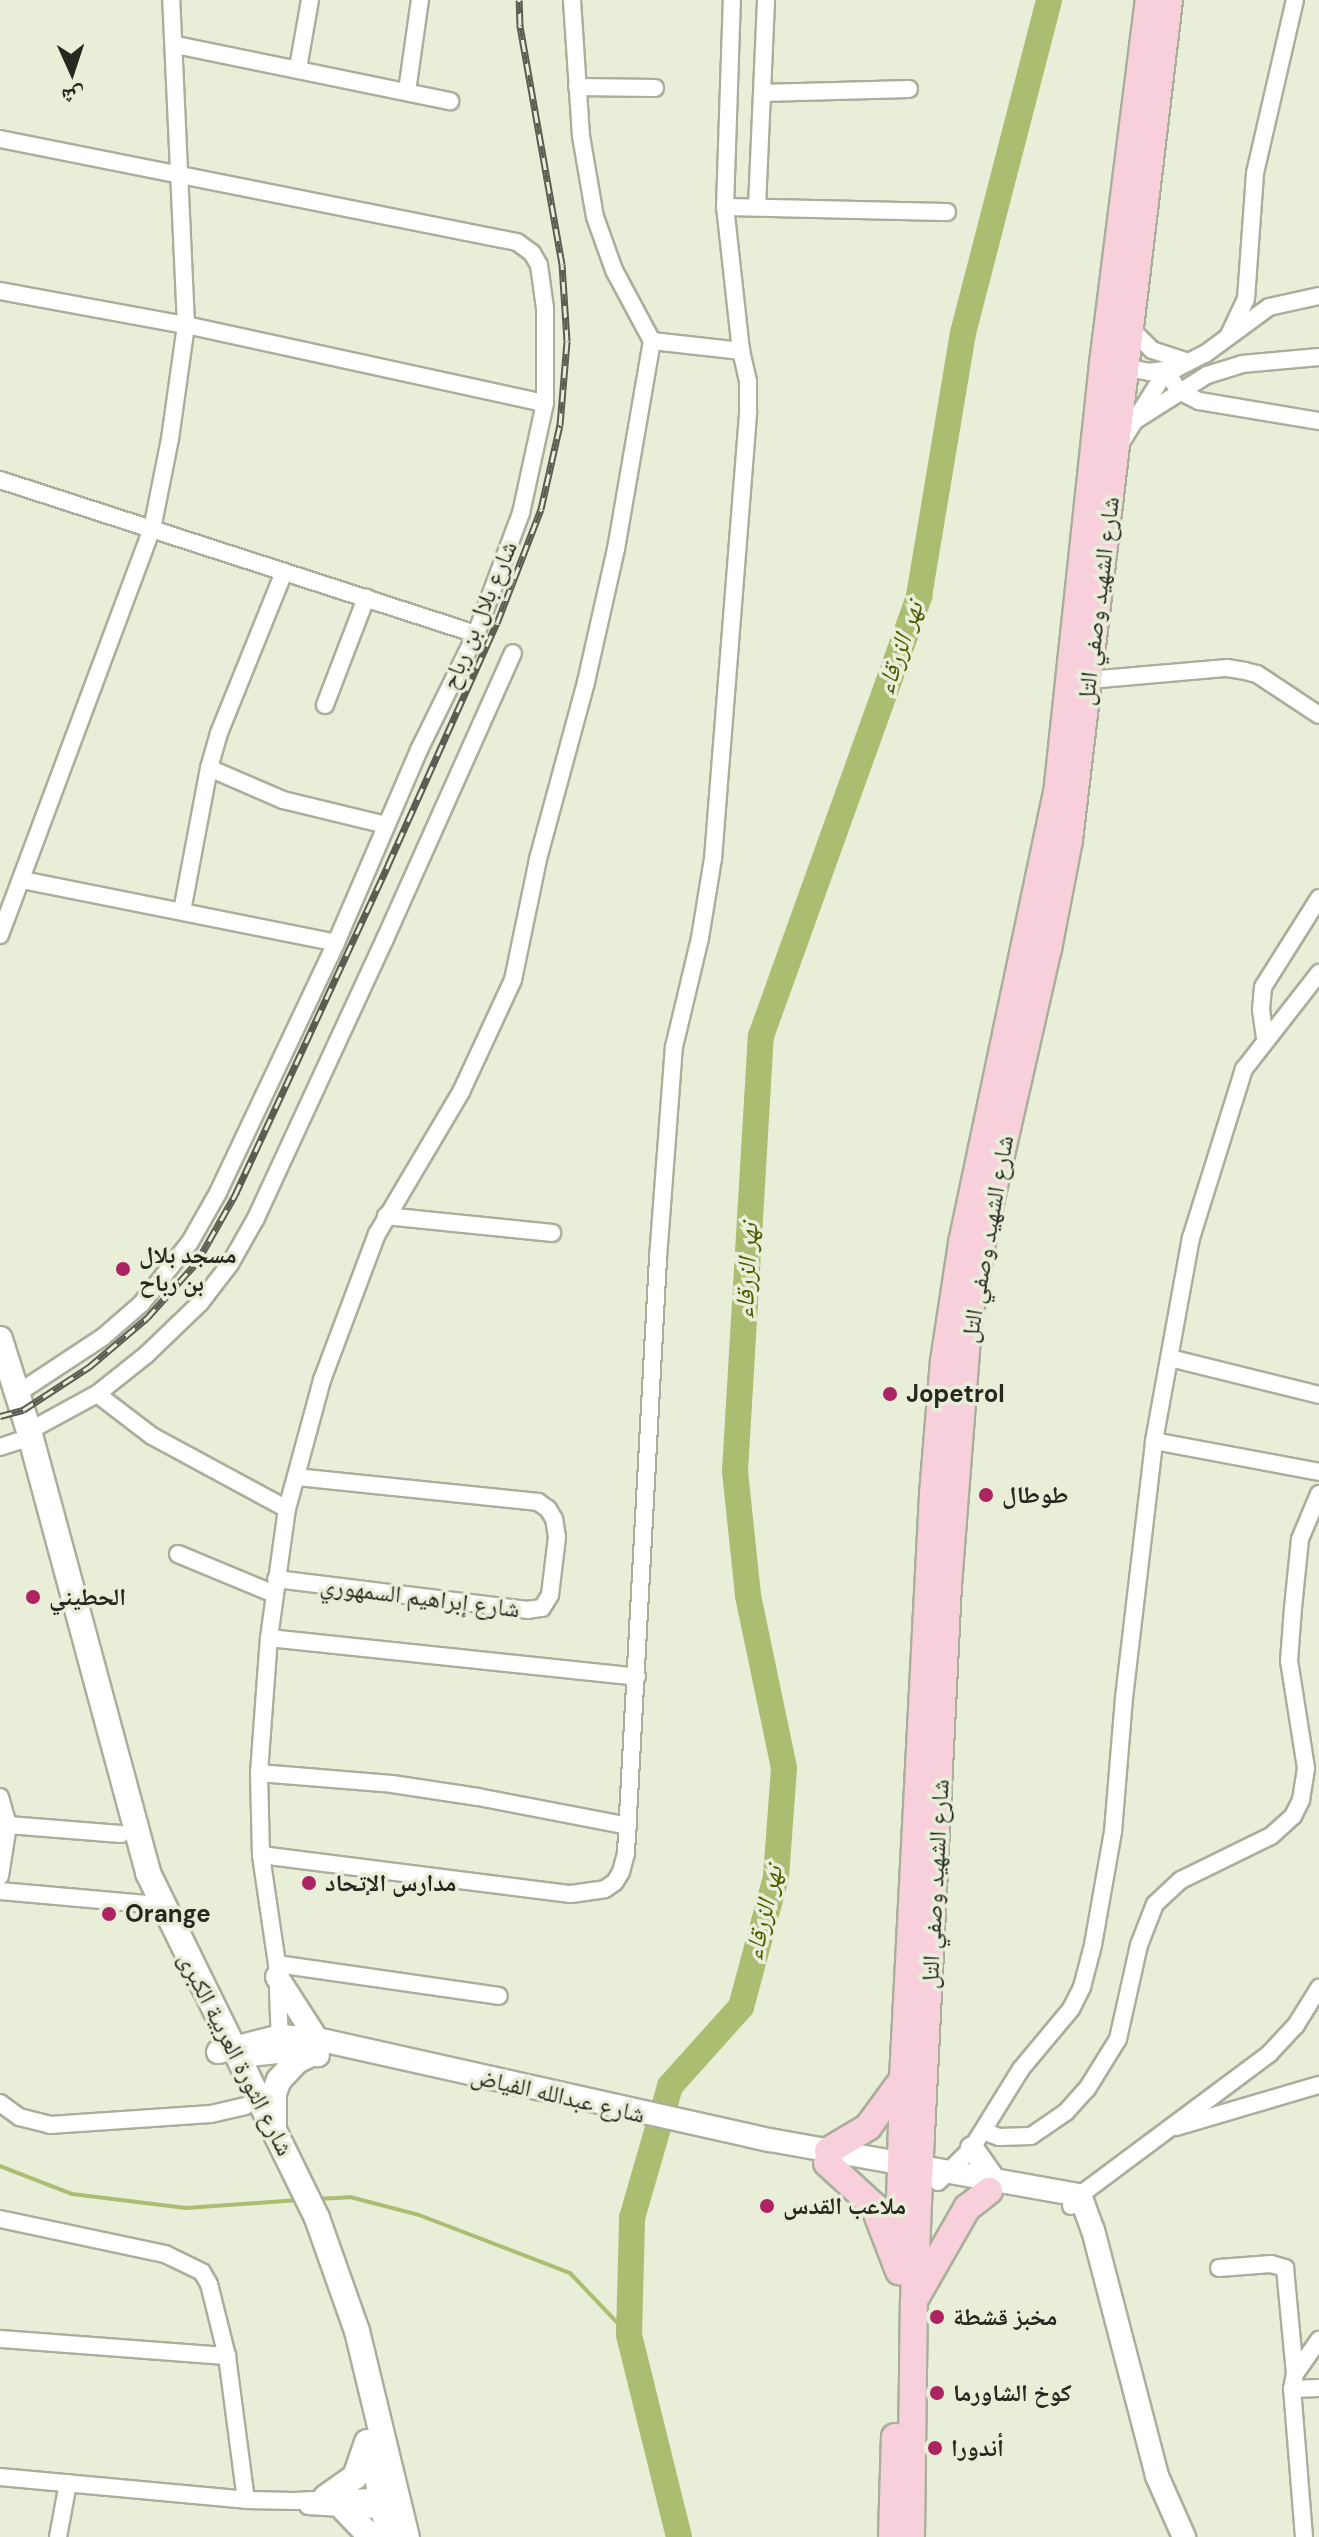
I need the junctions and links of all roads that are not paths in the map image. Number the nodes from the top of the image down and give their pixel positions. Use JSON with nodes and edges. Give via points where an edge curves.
{"nodes":[{"id":1,"x":171,"y":0,"type":"edge"},
{"id":2,"x":310,"y":0,"type":"edge"},
{"id":3,"x":420,"y":0,"type":"edge"},
{"id":4,"x":572,"y":0,"type":"edge"},
{"id":5,"x":732,"y":0,"type":"edge"},
{"id":6,"x":766,"y":0,"type":"edge"},
{"id":7,"x":1149,"y":0,"type":"edge"},
{"id":8,"x":1169,"y":0,"type":"edge"},
{"id":9,"x":1295,"y":0,"type":"edge"},
{"id":10,"x":176,"y":45,"type":"junction"},
{"id":11,"x":298,"y":68,"type":"junction"},
{"id":12,"x":577,"y":87,"type":"junction"},
{"id":13,"x":655,"y":88,"type":"dead end"},
{"id":14,"x":909,"y":89,"type":"dead end"},
{"id":15,"x":407,"y":91,"type":"junction"},
{"id":16,"x":762,"y":93,"type":"junction"},
{"id":17,"x":450,"y":101,"type":"dead end"},
{"id":18,"x":0,"y":139,"type":"edge"},
{"id":19,"x":181,"y":175,"type":"junction"},
{"id":20,"x":725,"y":207,"type":"junction"},
{"id":21,"x":757,"y":207,"type":"junction"},
{"id":22,"x":947,"y":212,"type":"dead end"},
{"id":23,"x":0,"y":291,"type":"edge"},
{"id":24,"x":1319,"y":296,"type":"edge"},
{"id":25,"x":186,"y":325,"type":"junction"},
{"id":26,"x":1131,"y":329,"type":"junction"},
{"id":27,"x":1228,"y":337,"type":"junction"},
{"id":28,"x":652,"y":341,"type":"junction"},
{"id":29,"x":741,"y":351,"type":"junction"},
{"id":30,"x":1319,"y":357,"type":"edge"},
{"id":31,"x":1190,"y":362,"type":"junction"},
{"id":32,"x":1115,"y":365,"type":"junction"},
{"id":33,"x":1166,"y":371,"type":"junction"},
{"id":34,"x":1179,"y":391,"type":"junction"},
{"id":35,"x":545,"y":403,"type":"junction"},
{"id":36,"x":1319,"y":421,"type":"edge"},
{"id":37,"x":1131,"y":423,"type":"junction"},
{"id":38,"x":1116,"y":453,"type":"junction"},
{"id":39,"x":0,"y":480,"type":"edge"},
{"id":40,"x":152,"y":529,"type":"junction"},
{"id":41,"x":284,"y":572,"type":"junction"},
{"id":42,"x":366,"y":598,"type":"junction"},
{"id":43,"x":476,"y":634,"type":"junction"},
{"id":44,"x":513,"y":653,"type":"dead end"},
{"id":45,"x":1089,"y":680,"type":"junction"},
{"id":46,"x":325,"y":705,"type":"dead end"},
{"id":47,"x":1319,"y":715,"type":"edge"},
{"id":48,"x":209,"y":768,"type":"junction"},
{"id":49,"x":386,"y":825,"type":"junction"},
{"id":50,"x":22,"y":880,"type":"junction"},
{"id":51,"x":1319,"y":898,"type":"edge"},
{"id":52,"x":182,"y":911,"type":"junction"},
{"id":53,"x":0,"y":935,"type":"edge"},
{"id":54,"x":336,"y":943,"type":"junction"},
{"id":55,"x":1319,"y":973,"type":"edge"},
{"id":56,"x":1265,"y":1038,"type":"junction"},
{"id":57,"x":386,"y":1216,"type":"junction"},
{"id":58,"x":552,"y":1233,"type":"dead end"},
{"id":59,"x":0,"y":1339,"type":"edge"},
{"id":60,"x":1170,"y":1358,"type":"junction"},
{"id":61,"x":9,"y":1390,"type":"edge"},
{"id":62,"x":97,"y":1394,"type":"junction"},
{"id":63,"x":1319,"y":1395,"type":"edge"},
{"id":64,"x":16,"y":1440,"type":"edge"},
{"id":65,"x":1154,"y":1441,"type":"junction"},
{"id":66,"x":1319,"y":1472,"type":"edge"},
{"id":67,"x":298,"y":1477,"type":"junction"},
{"id":68,"x":1319,"y":1494,"type":"edge"},
{"id":69,"x":287,"y":1509,"type":"junction"},
{"id":70,"x":178,"y":1554,"type":"dead end"},
{"id":71,"x":275,"y":1587,"type":"junction"},
{"id":72,"x":269,"y":1638,"type":"junction"},
{"id":73,"x":637,"y":1677,"type":"junction"},
{"id":74,"x":259,"y":1773,"type":"junction"},
{"id":75,"x":0,"y":1797,"type":"edge"},
{"id":76,"x":8,"y":1825,"type":"junction"},
{"id":77,"x":628,"y":1826,"type":"junction"},
{"id":78,"x":121,"y":1834,"type":"junction"},
{"id":79,"x":261,"y":1855,"type":"junction"},
{"id":80,"x":0,"y":1876,"type":"edge"},
{"id":81,"x":0,"y":1891,"type":"edge"},
{"id":82,"x":146,"y":1904,"type":"junction"},
{"id":83,"x":277,"y":1970,"type":"junction"},
{"id":84,"x":1319,"y":1988,"type":"edge"},
{"id":85,"x":499,"y":1996,"type":"dead end"},
{"id":86,"x":280,"y":2044,"type":"junction"},
{"id":87,"x":314,"y":2047,"type":"junction"},
{"id":88,"x":228,"y":2055,"type":"junction"},
{"id":89,"x":903,"y":2079,"type":"junction"},
{"id":90,"x":1319,"y":2085,"type":"edge"},
{"id":91,"x":0,"y":2103,"type":"edge"},
{"id":92,"x":245,"y":2106,"type":"junction"},
{"id":93,"x":1170,"y":2128,"type":"junction"},
{"id":94,"x":274,"y":2131,"type":"junction"},
{"id":95,"x":978,"y":2139,"type":"junction"},
{"id":96,"x":827,"y":2157,"type":"junction"},
{"id":97,"x":921,"y":2174,"type":"junction"},
{"id":98,"x":991,"y":2185,"type":"junction"},
{"id":99,"x":297,"y":2194,"type":"junction"},
{"id":100,"x":1079,"y":2204,"type":"junction"},
{"id":101,"x":0,"y":2219,"type":"edge"},
{"id":102,"x":309,"y":2220,"type":"junction"},
{"id":103,"x":1219,"y":2268,"type":"dead end"},
{"id":104,"x":899,"y":2271,"type":"junction"},
{"id":105,"x":914,"y":2300,"type":"junction"},
{"id":106,"x":0,"y":2339,"type":"edge"},
{"id":107,"x":1319,"y":2340,"type":"edge"},
{"id":108,"x":227,"y":2356,"type":"junction"},
{"id":109,"x":1294,"y":2382,"type":"junction"},
{"id":110,"x":1319,"y":2388,"type":"edge"},
{"id":111,"x":369,"y":2436,"type":"junction"},
{"id":112,"x":0,"y":2477,"type":"edge"},
{"id":113,"x":68,"y":2483,"type":"junction"},
{"id":114,"x":246,"y":2500,"type":"junction"},
{"id":115,"x":335,"y":2503,"type":"junction"},
{"id":116,"x":391,"y":2503,"type":"junction"},
{"id":117,"x":58,"y":2537,"type":"edge"},
{"id":118,"x":371,"y":2537,"type":"edge"},
{"id":119,"x":389,"y":2537,"type":"edge"},
{"id":120,"x":407,"y":2537,"type":"edge"},
{"id":121,"x":892,"y":2537,"type":"edge"},
{"id":122,"x":911,"y":2537,"type":"edge"},
{"id":123,"x":1184,"y":2537,"type":"edge"},
{"id":124,"x":1304,"y":2537,"type":"edge"}],
"edges":[{"from":1,"to":10,"type":"street"},
{"from":2,"to":11,"type":"street"},
{"from":3,"to":15,"type":"street"},
{"from":4,"to":12,"type":"street"},
{"from":5,"to":20,"type":"street"},
{"from":6,"to":16,"type":"street"},
{"from":7,"to":32,"type":"main road","name":"شارع الشهيد وصفي التل"},
{"from":8,"to":26,"type":"main road","name":"شارع الشهيد وصفي التل"},
{"from":9,"to":27,"type":"street","via":[[1255,173],[1246,299]]},
{"from":10,"to":11,"type":"street"},
{"from":10,"to":19,"type":"street"},
{"from":11,"to":15,"type":"street"},
{"from":12,"to":13,"type":"street"},
{"from":12,"to":28,"type":"street","via":[[595,217],[614,270]]},
{"from":14,"to":16,"type":"street"},
{"from":15,"to":17,"type":"street"},
{"from":16,"to":21,"type":"street"},
{"from":18,"to":19,"type":"street","name":"شارع بلال بن رباح"},
{"from":19,"to":25,"type":"street"},
{"from":19,"to":35,"type":"street","name":"شارع بلال بن رباح","via":[[526,247],[537,259],[544,285]]},
{"from":20,"to":21,"type":"street"},
{"from":20,"to":29,"type":"street"},
{"from":21,"to":22,"type":"street"},
{"from":23,"to":25,"type":"street"},
{"from":24,"to":27,"type":"street","via":[[1269,307]]},
{"from":25,"to":35,"type":"street"},
{"from":25,"to":40,"type":"street"},
{"from":26,"to":31,"type":"street","via":[[1152,350]]},
{"from":26,"to":32,"type":"main road","name":"شارع الشهيد وصفي التل"},
{"from":27,"to":31,"type":"street"},
{"from":28,"to":29,"type":"street"},
{"from":28,"to":57,"type":"street","via":[[616,549],[513,980],[461,1092]]},
{"from":29,"to":73,"type":"street","via":[[749,395],[713,859],[674,1047]]},
{"from":30,"to":34,"type":"street","via":[[1242,364]]},
{"from":31,"to":33,"type":"street"},
{"from":32,"to":33,"type":"street"},
{"from":32,"to":38,"type":"main road","name":"شارع الشهيد وصفي التل"},
{"from":32,"to":89,"type":"main road","name":"شارع الشهيد وصفي التل","via":[[1057,794],[962,1243],[944,1361]]},
{"from":33,"to":34,"type":"street"},
{"from":33,"to":37,"type":"street"},
{"from":34,"to":36,"type":"street","via":[[1212,404]]},
{"from":34,"to":37,"type":"street"},
{"from":35,"to":43,"type":"street","name":"شارع بلال بن رباح","via":[[521,513]]},
{"from":37,"to":38,"type":"street"},
{"from":38,"to":45,"type":"main road","name":"شارع الشهيد وصفي التل"},
{"from":39,"to":40,"type":"street"},
{"from":40,"to":41,"type":"street"},
{"from":40,"to":50,"type":"street"},
{"from":41,"to":42,"type":"street"},
{"from":41,"to":48,"type":"street"},
{"from":42,"to":43,"type":"street"},
{"from":42,"to":46,"type":"street"},
{"from":43,"to":49,"type":"street","name":"شارع بلال بن رباح"},
{"from":44,"to":62,"type":"street","via":[[256,1218],[200,1303]]},
{"from":45,"to":47,"type":"street","via":[[1227,668],[1257,674]]},
{"from":45,"to":97,"type":"main road","name":"شارع الشهيد وصفي التل","via":[[1060,890],[968,1323],[948,1585]]},
{"from":48,"to":49,"type":"street","via":[[283,800]]},
{"from":48,"to":52,"type":"street"},
{"from":49,"to":54,"type":"street","name":"شارع بلال بن رباح"},
{"from":50,"to":52,"type":"street"},
{"from":50,"to":53,"type":"street"},
{"from":51,"to":56,"type":"street","via":[[1263,987]]},
{"from":52,"to":54,"type":"street"},
{"from":54,"to":61,"type":"street","name":"شارع بلال بن رباح","via":[[219,1191],[174,1265],[103,1337]]},
{"from":55,"to":56,"type":"street"},
{"from":56,"to":60,"type":"street","via":[[1244,1069],[1215,1155],[1191,1238]]},
{"from":57,"to":58,"type":"street"},
{"from":57,"to":67,"type":"street","via":[[322,1380]]},
{"from":59,"to":61,"type":"main road","name":"شارع الثورة العربية الكبرى"},
{"from":60,"to":63,"type":"street"},
{"from":60,"to":65,"type":"street"},
{"from":61,"to":64,"type":"main road","name":"شارع الثورة العربية الكبرى"},
{"from":62,"to":64,"type":"street"},
{"from":62,"to":69,"type":"street","via":[[152,1436]]},
{"from":64,"to":78,"type":"main road","name":"شارع الثورة العربية الكبرى","via":[[64,1603]]},
{"from":64,"to":88,"type":"main road","name":"شارع الثورة العربية الكبرى","via":[[138,1843]]},
{"from":65,"to":66,"type":"street"},
{"from":65,"to":95,"type":"street","via":[[1113,1832],[1093,1945],[1071,2009],[1021,2069]]},
{"from":67,"to":69,"type":"street"},
{"from":67,"to":71,"type":"street","name":"شارع إبراهيم السمهوري","via":[[538,1502],[554,1519],[557,1537],[550,1595],[542,1608],[527,1610]]},
{"from":68,"to":95,"type":"street","via":[[1300,1539],[1293,1608],[1289,1661],[1306,1768],[1293,1816],[1271,1836],[1181,1880],[1155,1904],[1139,1945],[1118,2039],[1066,2112],[1031,2136]]},
{"from":69,"to":71,"type":"street"},
{"from":70,"to":71,"type":"street"},
{"from":71,"to":72,"type":"street"},
{"from":72,"to":73,"type":"street"},
{"from":72,"to":74,"type":"street"},
{"from":73,"to":77,"type":"street"},
{"from":74,"to":77,"type":"street","via":[[449,1793]]},
{"from":74,"to":79,"type":"street"},
{"from":75,"to":76,"type":"street"},
{"from":76,"to":78,"type":"street"},
{"from":76,"to":80,"type":"street"},
{"from":77,"to":79,"type":"street","via":[[626,1853],[615,1882],[592,1893]]},
{"from":78,"to":82,"type":"main road","name":"شارع الثورة العربية الكبرى"},
{"from":79,"to":83,"type":"street"},
{"from":81,"to":82,"type":"street"},
{"from":82,"to":88,"type":"main road","name":"شارع الثورة العربية الكبرى"},
{"from":83,"to":85,"type":"street"},
{"from":83,"to":86,"type":"street"},
{"from":83,"to":87,"type":"street"},
{"from":84,"to":93,"type":"street","via":[[1296,2025],[1269,2054]]},
{"from":86,"to":87,"type":"street","name":"شارع عبدالله الفياض"},
{"from":86,"to":88,"type":"street","name":"شارع عبدالله الفياض"},
{"from":87,"to":94,"type":"main road","via":[[279,2080]]},
{"from":87,"to":96,"type":"street","name":"شارع عبدالله الفياض"},
{"from":88,"to":92,"type":"main road","name":"شارع الثورة العربية الكبرى"},
{"from":88,"to":94,"type":"main road","name":"شارع الثورة العربية الكبرى"},
{"from":89,"to":96,"type":"main road","via":[[868,2127]]},
{"from":89,"to":97,"type":"main road","name":"شارع الشهيد وصفي التل"},
{"from":90,"to":93,"type":"street"},
{"from":91,"to":92,"type":"street","via":[[19,2117],[50,2125],[211,2114]]},
{"from":92,"to":99,"type":"main road","name":"شارع الثورة العربية الكبرى"},
{"from":93,"to":100,"type":"street"},
{"from":94,"to":99,"type":"main road","name":"شارع الثورة العربية الكبرى"},
{"from":95,"to":97,"type":"street"},
{"from":95,"to":98,"type":"street"},
{"from":96,"to":97,"type":"street","name":"شارع عبدالله الفياض"},
{"from":96,"to":104,"type":"main road","via":[[874,2206]]},
{"from":97,"to":98,"type":"street","name":"شارع عبدالله الفياض"},
{"from":97,"to":104,"type":"main road","name":"شارع الشهيد وصفي التل"},
{"from":97,"to":105,"type":"main road","name":"شارع الشهيد وصفي التل"},
{"from":98,"to":100,"type":"street","name":"شارع عبدالله الفياض"},
{"from":98,"to":105,"type":"main road","via":[[967,2208]]},
{"from":99,"to":102,"type":"main road","name":"شارع الثورة العربية الكبرى"},
{"from":100,"to":123,"type":"street","via":[[1148,2447]]},
{"from":101,"to":108,"type":"street","via":[[186,2262],[209,2284]]},
{"from":102,"to":111,"type":"main road","name":"شارع الثورة العربية الكبرى"},
{"from":102,"to":116,"type":"main road","name":"شارع الثورة العربية الكبرى","via":[[357,2331]]},
{"from":103,"to":109,"type":"street","via":[[1285,2268]]},
{"from":104,"to":121,"type":"main road","name":"شارع الشهيد وصفي التل"},
{"from":105,"to":122,"type":"main road","name":"شارع الشهيد وصفي التل"},
{"from":106,"to":108,"type":"street"},
{"from":107,"to":109,"type":"street"},
{"from":108,"to":114,"type":"street"},
{"from":109,"to":110,"type":"street"},
{"from":109,"to":124,"type":"street"},
{"from":111,"to":115,"type":"main road","via":[[355,2477]]},
{"from":111,"to":116,"type":"main road","name":"شارع الثورة العربية الكبرى"},
{"from":112,"to":113,"type":"street"},
{"from":113,"to":114,"type":"street"},
{"from":113,"to":117,"type":"street"},
{"from":114,"to":115,"type":"street"},
{"from":115,"to":116,"type":"street"},
{"from":115,"to":118,"type":"main road"},
{"from":116,"to":119,"type":"main road","name":"شارع الثورة العربية الكبرى"},
{"from":116,"to":120,"type":"main road","name":"شارع الثورة العربية الكبرى"}]}
